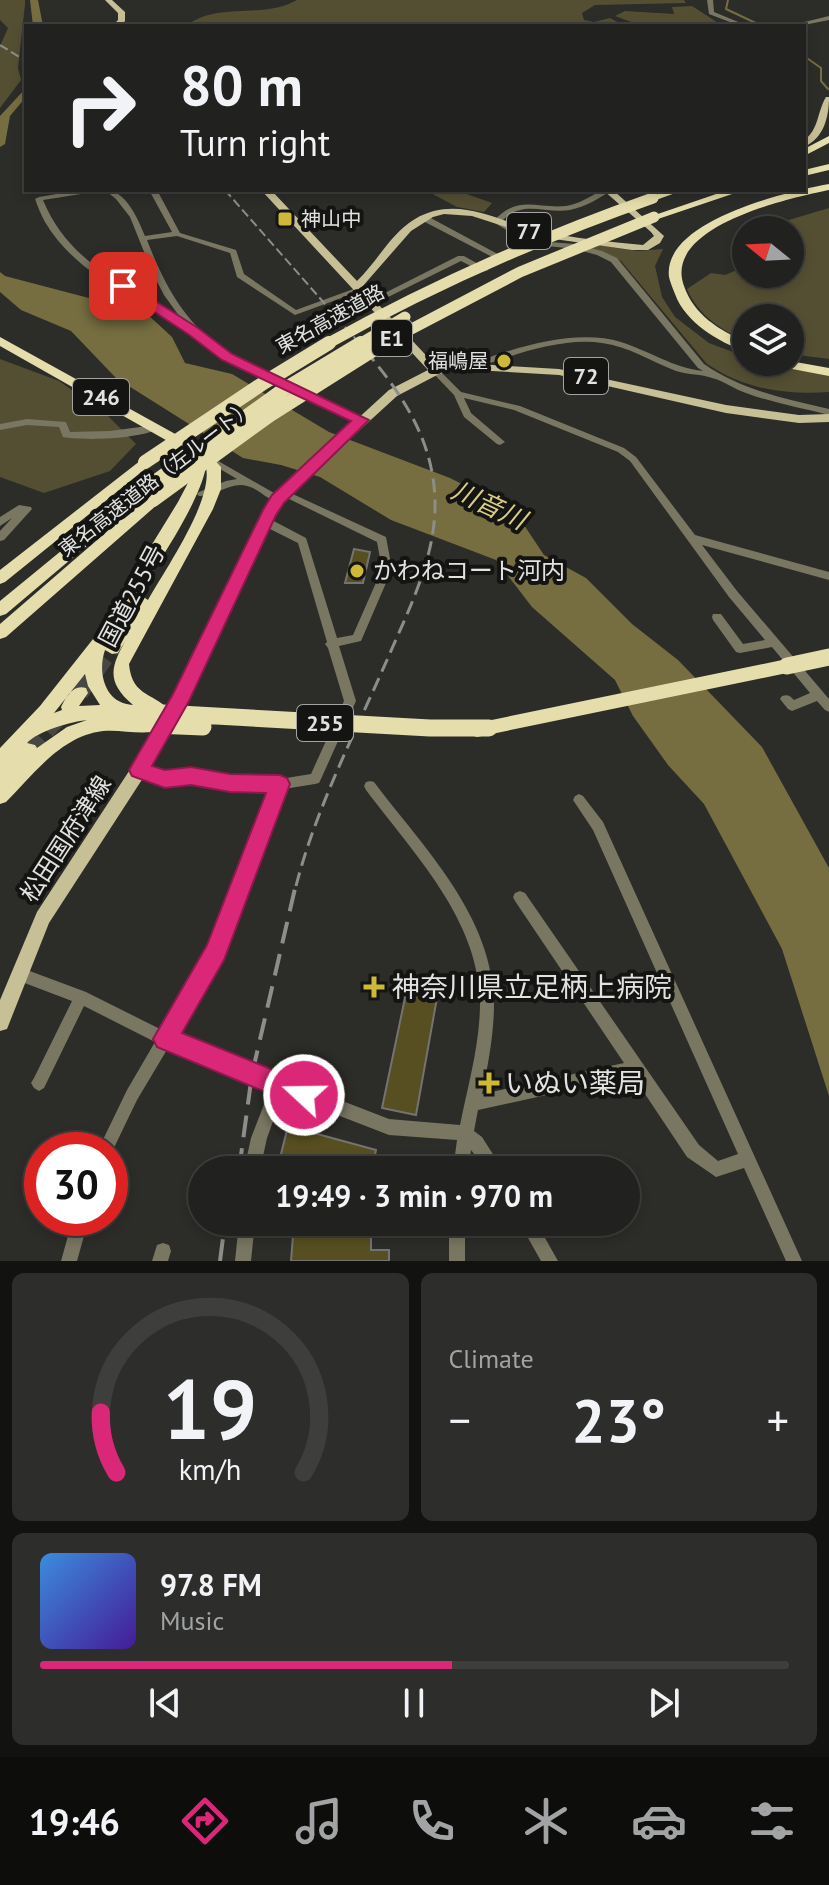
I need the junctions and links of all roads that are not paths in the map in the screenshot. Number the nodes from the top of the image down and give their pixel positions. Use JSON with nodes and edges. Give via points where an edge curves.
{"nodes":[{"id":1,"x":108,"y":0,"type":"edge"},
{"id":2,"x":710,"y":0,"type":"edge"},
{"id":3,"x":829,"y":18,"type":"edge"},
{"id":4,"x":118,"y":24,"type":"edge"},
{"id":5,"x":740,"y":24,"type":"edge"},
{"id":6,"x":800,"y":24,"type":"edge"},
{"id":7,"x":829,"y":99,"type":"edge"},
{"id":8,"x":829,"y":139,"type":"edge"},
{"id":9,"x":806,"y":143,"type":"edge"},
{"id":10,"x":806,"y":152,"type":"edge"},
{"id":11,"x":829,"y":154,"type":"edge"},
{"id":12,"x":806,"y":159,"type":"edge"},
{"id":13,"x":829,"y":167,"type":"edge"},
{"id":14,"x":806,"y":173,"type":"edge"},
{"id":15,"x":829,"y":185,"type":"edge"},
{"id":16,"x":806,"y":188,"type":"edge"},
{"id":17,"x":806,"y":191,"type":"edge"},
{"id":18,"x":71,"y":192,"type":"edge"},
{"id":19,"x":112,"y":192,"type":"edge"},
{"id":20,"x":154,"y":192,"type":"edge"},
{"id":21,"x":268,"y":192,"type":"edge"},
{"id":22,"x":604,"y":192,"type":"edge"},
{"id":23,"x":610,"y":192,"type":"edge"},
{"id":24,"x":672,"y":192,"type":"edge"},
{"id":25,"x":707,"y":192,"type":"edge"},
{"id":26,"x":732,"y":192,"type":"edge"},
{"id":27,"x":744,"y":192,"type":"edge"},
{"id":28,"x":788,"y":192,"type":"edge"},
{"id":29,"x":803,"y":192,"type":"edge"},
{"id":30,"x":683,"y":207,"type":"junction"},
{"id":31,"x":649,"y":214,"type":"junction"},
{"id":32,"x":424,"y":218,"type":"junction"},
{"id":33,"x":499,"y":219,"type":"junction"},
{"id":34,"x":177,"y":234,"type":"junction"},
{"id":35,"x":144,"y":238,"type":"junction"},
{"id":36,"x":518,"y":240,"type":"junction"},
{"id":37,"x":503,"y":259,"type":"junction"},
{"id":38,"x":485,"y":270,"type":"junction"},
{"id":39,"x":463,"y":281,"type":"dead end"},
{"id":40,"x":360,"y":288,"type":"junction"},
{"id":41,"x":373,"y":301,"type":"junction"},
{"id":42,"x":193,"y":331,"type":"junction"},
{"id":43,"x":0,"y":341,"type":"edge"},
{"id":44,"x":732,"y":341,"type":"edge"},
{"id":45,"x":732,"y":344,"type":"edge"},
{"id":46,"x":804,"y":363,"type":"edge"},
{"id":47,"x":473,"y":366,"type":"junction"},
{"id":48,"x":804,"y":366,"type":"edge"},
{"id":49,"x":829,"y":369,"type":"edge"},
{"id":50,"x":435,"y":371,"type":"junction"},
{"id":51,"x":713,"y":375,"type":"junction"},
{"id":52,"x":458,"y":394,"type":"junction"},
{"id":53,"x":829,"y":412,"type":"edge"},
{"id":54,"x":829,"y":418,"type":"edge"},
{"id":55,"x":359,"y":422,"type":"junction"},
{"id":56,"x":0,"y":427,"type":"edge"},
{"id":57,"x":155,"y":428,"type":"junction"},
{"id":58,"x":500,"y":442,"type":"dead end"},
{"id":59,"x":201,"y":454,"type":"junction"},
{"id":60,"x":250,"y":483,"type":"junction"},
{"id":61,"x":208,"y":491,"type":"junction"},
{"id":62,"x":151,"y":493,"type":"junction"},
{"id":63,"x":284,"y":493,"type":"junction"},
{"id":64,"x":264,"y":521,"type":"junction"},
{"id":65,"x":0,"y":522,"type":"edge"},
{"id":66,"x":0,"y":537,"type":"edge"},
{"id":67,"x":691,"y":538,"type":"junction"},
{"id":68,"x":829,"y":576,"type":"edge"},
{"id":69,"x":0,"y":578,"type":"edge"},
{"id":70,"x":0,"y":610,"type":"edge"},
{"id":71,"x":717,"y":617,"type":"dead end"},
{"id":72,"x":0,"y":633,"type":"edge"},
{"id":73,"x":107,"y":643,"type":"junction"},
{"id":74,"x":772,"y":643,"type":"junction"},
{"id":75,"x":331,"y":644,"type":"junction"},
{"id":76,"x":829,"y":657,"type":"edge"},
{"id":77,"x":818,"y":695,"type":"junction"},
{"id":78,"x":786,"y":699,"type":"dead end"},
{"id":79,"x":829,"y":707,"type":"edge"},
{"id":80,"x":119,"y":711,"type":"junction"},
{"id":81,"x":158,"y":719,"type":"junction"},
{"id":82,"x":13,"y":753,"type":"edge"},
{"id":83,"x":139,"y":770,"type":"junction"},
{"id":84,"x":0,"y":778,"type":"edge"},
{"id":85,"x":280,"y":784,"type":"junction"},
{"id":86,"x":370,"y":786,"type":"dead end"},
{"id":87,"x":0,"y":796,"type":"edge"},
{"id":88,"x":579,"y":800,"type":"dead end"},
{"id":89,"x":520,"y":897,"type":"dead end"},
{"id":90,"x":11,"y":982,"type":"edge"},
{"id":91,"x":81,"y":997,"type":"junction"},
{"id":92,"x":0,"y":1022,"type":"edge"},
{"id":93,"x":165,"y":1039,"type":"junction"},
{"id":94,"x":636,"y":1068,"type":"junction"},
{"id":95,"x":39,"y":1083,"type":"dead end"},
{"id":96,"x":279,"y":1086,"type":"junction"},
{"id":97,"x":473,"y":1104,"type":"junction"},
{"id":98,"x":115,"y":1132,"type":"edge"},
{"id":99,"x":465,"y":1133,"type":"junction"},
{"id":100,"x":255,"y":1156,"type":"edge"},
{"id":101,"x":463,"y":1156,"type":"edge"},
{"id":102,"x":485,"y":1156,"type":"edge"},
{"id":103,"x":748,"y":1159,"type":"junction"},
{"id":104,"x":76,"y":1236,"type":"edge"},
{"id":105,"x":246,"y":1236,"type":"edge"},
{"id":106,"x":457,"y":1236,"type":"edge"},
{"id":107,"x":535,"y":1236,"type":"edge"},
{"id":108,"x":69,"y":1261,"type":"edge"},
{"id":109,"x":243,"y":1261,"type":"edge"},
{"id":110,"x":457,"y":1261,"type":"edge"},
{"id":111,"x":550,"y":1261,"type":"edge"},
{"id":112,"x":794,"y":1261,"type":"edge"}],
"edges":[{"from":1,"to":4,"type":"main road","via":[[122,12]]},
{"from":2,"to":5,"type":"street","via":[[711,13]]},
{"from":3,"to":6,"type":"street"},
{"from":7,"to":9,"type":"main road","via":[[824,128]]},
{"from":8,"to":10,"type":"highway"},
{"from":11,"to":12,"type":"highway"},
{"from":13,"to":14,"type":"highway"},
{"from":15,"to":16,"type":"highway"},
{"from":15,"to":17,"type":"highway"},
{"from":18,"to":42,"type":"street","via":[[39,199],[54,233],[84,261]]},
{"from":19,"to":35,"type":"street"},
{"from":20,"to":34,"type":"street"},
{"from":21,"to":40,"type":"main road"},
{"from":22,"to":33,"type":"street","via":[[571,208],[534,204]]},
{"from":23,"to":33,"type":"main road","number":"77","via":[[654,230],[657,241],[645,248],[632,247],[529,231]]},
{"from":24,"to":69,"type":"highway","name":"東名高速道路","number":"E1","bridge":true,"via":[[546,236],[399,303],[299,358],[145,462]]},
{"from":25,"to":31,"type":"highway","number":"E1"},
{"from":26,"to":30,"type":"highway","name":"東名高速道路（左ルート）","number":"E1"},
{"from":27,"to":30,"type":"highway"},
{"from":28,"to":45,"type":"highway","via":[[703,224],[672,249],[665,265],[666,284],[679,308],[704,332]]},
{"from":29,"to":44,"type":"highway","via":[[734,215],[680,251],[673,275],[680,295],[697,318]]},
{"from":30,"to":31,"type":"highway","name":"東名高速道路（左ルート）","number":"E1"},
{"from":31,"to":62,"type":"highway","name":"東名高速道路（左ルート）","number":"E1","bridge":true,"via":[[384,342]]},
{"from":32,"to":33,"type":"main road","number":"77","via":[[459,211]]},
{"from":32,"to":37,"type":"street"},
{"from":32,"to":40,"type":"main road"},
{"from":33,"to":36,"type":"street","via":[[500,225],[519,234]]},
{"from":34,"to":35,"type":"street"},
{"from":34,"to":40,"type":"street","via":[[233,252],[240,275],[295,313]]},
{"from":35,"to":42,"type":"street","via":[[166,291]]},
{"from":36,"to":37,"type":"street"},
{"from":36,"to":51,"type":"street","via":[[594,251],[614,260]]},
{"from":37,"to":38,"type":"street"},
{"from":38,"to":39,"type":"street"},
{"from":38,"to":41,"type":"street","via":[[461,258]]},
{"from":40,"to":41,"type":"main road"},
{"from":41,"to":50,"type":"main road"},
{"from":42,"to":55,"type":"street","via":[[227,357]]},
{"from":43,"to":57,"type":"highway","number":"246"},
{"from":46,"to":49,"type":"highway"},
{"from":47,"to":50,"type":"main road","name":"松田国府津線","number":"72"},
{"from":47,"to":51,"type":"street","via":[[504,354],[601,340],[696,374]]},
{"from":47,"to":54,"type":"main road","name":"松田国府津線","number":"72","via":[[592,377],[763,415]]},
{"from":48,"to":49,"type":"highway"},
{"from":50,"to":52,"type":"street"},
{"from":50,"to":55,"type":"main road","name":"松田国府津線","number":"72","via":[[397,391]]},
{"from":51,"to":53,"type":"street","via":[[756,393]]},
{"from":52,"to":58,"type":"street","via":[[467,415]]},
{"from":52,"to":67,"type":"street","via":[[517,408],[621,450]]},
{"from":55,"to":63,"type":"main road","name":"松田国府津線","number":"72"},
{"from":56,"to":57,"type":"street","via":[[63,424],[66,435],[77,436]]},
{"from":57,"to":59,"type":"highway","number":"246"},
{"from":59,"to":60,"type":"street"},
{"from":59,"to":61,"type":"highway","via":[[214,467]]},
{"from":59,"to":73,"type":"highway","via":[[185,503]]},
{"from":60,"to":61,"type":"street"},
{"from":60,"to":63,"type":"street"},
{"from":61,"to":73,"type":"highway","via":[[139,609]]},
{"from":61,"to":81,"type":"highway","name":"国道255号","via":[[206,509],[121,664],[130,693]]},
{"from":62,"to":70,"type":"highway","number":"E1"},
{"from":62,"to":72,"type":"highway","name":"東名高速道路（左ルート）","number":"E1"},
{"from":63,"to":64,"type":"main road","name":"松田国府津線","number":"72"},
{"from":63,"to":75,"type":"street","via":[[382,540],[387,569],[357,638]]},
{"from":64,"to":75,"type":"street","via":[[302,541]]},
{"from":64,"to":83,"type":"main road","name":"松田国府津線","number":"72","via":[[179,701]]},
{"from":65,"to":66,"type":"street","via":[[26,508]]},
{"from":67,"to":68,"type":"street"},
{"from":67,"to":74,"type":"street"},
{"from":71,"to":74,"type":"street","via":[[740,649]]},
{"from":73,"to":80,"type":"highway","name":"国道255号","number":"255","via":[[94,656],[94,682]]},
{"from":73,"to":82,"type":"highway"},
{"from":74,"to":77,"type":"street"},
{"from":75,"to":85,"type":"street","via":[[350,701],[315,779]]},
{"from":76,"to":81,"type":"highway","name":"国道255号","number":"255","bridge":true,"via":[[438,736]]},
{"from":77,"to":78,"type":"street","via":[[792,706]]},
{"from":77,"to":79,"type":"street"},
{"from":80,"to":81,"type":"highway","name":"国道255号","number":"255"},
{"from":80,"to":82,"type":"highway","number":"255","via":[[62,716],[38,728]]},
{"from":81,"to":87,"type":"highway","number":"255","via":[[74,730],[45,750]]},
{"from":82,"to":84,"type":"highway"},
{"from":83,"to":85,"type":"street","via":[[165,779],[191,776]]},
{"from":83,"to":90,"type":"main road","name":"松田国府津線","number":"72","via":[[54,898]]},
{"from":85,"to":93,"type":"street","via":[[216,952]]},
{"from":86,"to":97,"type":"street","via":[[452,896],[475,940],[487,1002]]},
{"from":88,"to":103,"type":"street","via":[[598,826]]},
{"from":89,"to":94,"type":"street"},
{"from":90,"to":91,"type":"street"},
{"from":90,"to":92,"type":"main road","name":"松田国府津線","number":"72"},
{"from":91,"to":93,"type":"street"},
{"from":91,"to":95,"type":"street"},
{"from":93,"to":96,"type":"street"},
{"from":93,"to":98,"type":"street"},
{"from":94,"to":97,"type":"street"},
{"from":94,"to":103,"type":"street","via":[[707,1164],[716,1169]]},
{"from":96,"to":99,"type":"street","via":[[389,1127]]},
{"from":96,"to":100,"type":"street"},
{"from":97,"to":99,"type":"street"},
{"from":99,"to":101,"type":"street"},
{"from":99,"to":102,"type":"street"},
{"from":103,"to":112,"type":"street"},
{"from":104,"to":108,"type":"street"},
{"from":105,"to":109,"type":"street"},
{"from":106,"to":110,"type":"street"},
{"from":107,"to":111,"type":"street"}]}
